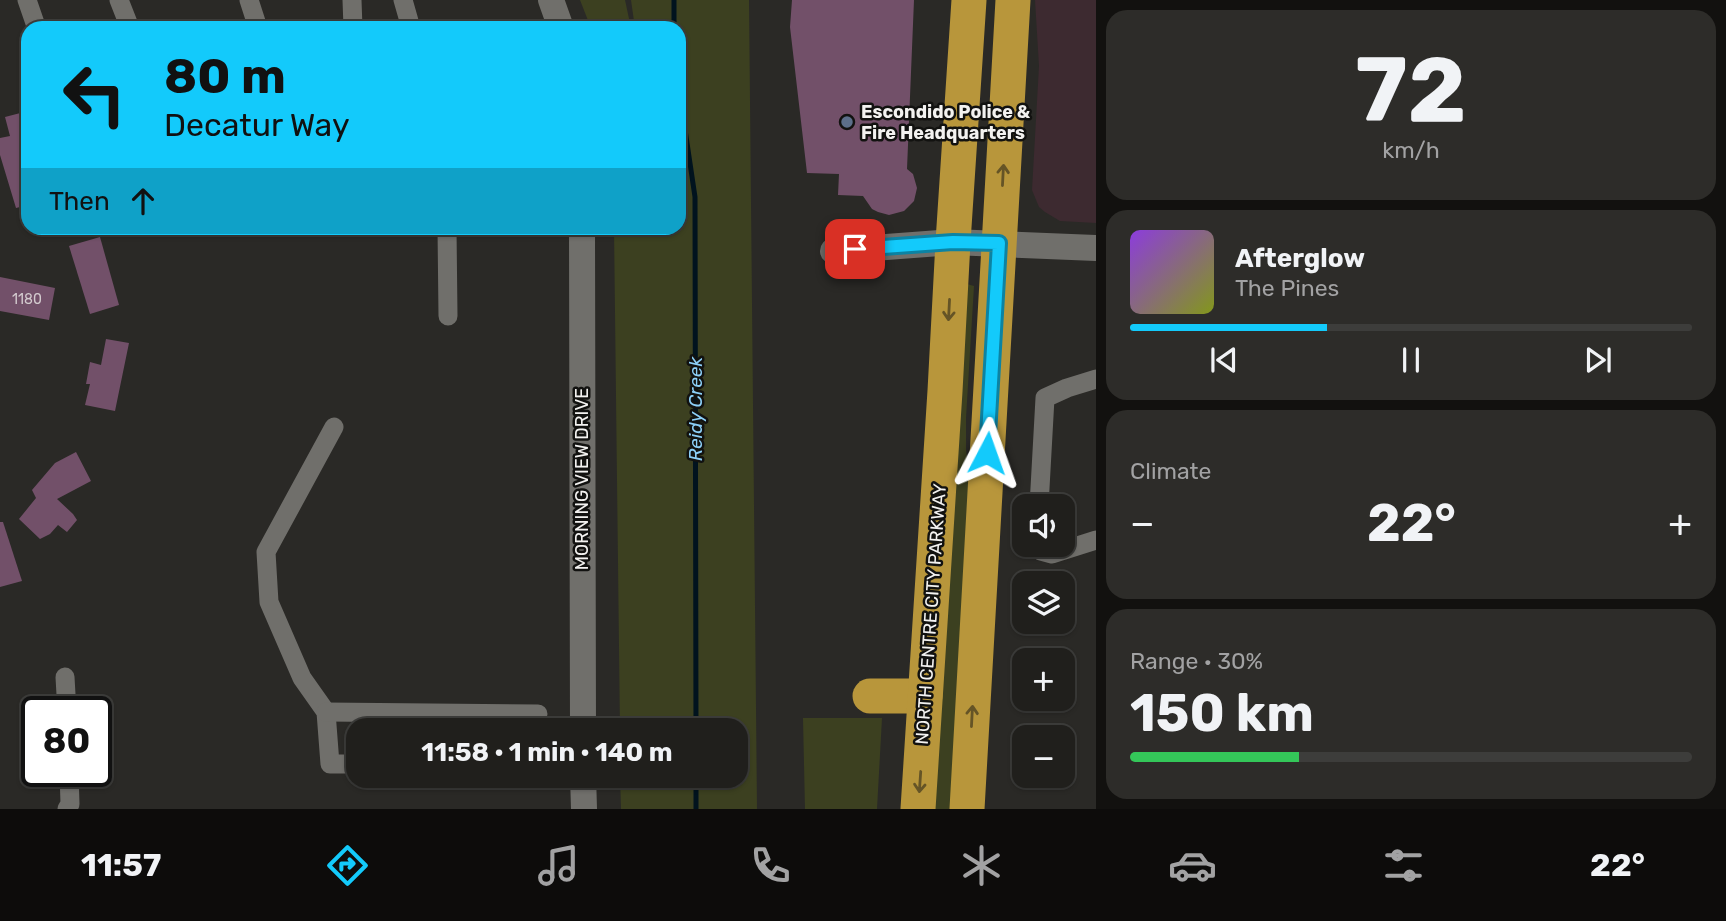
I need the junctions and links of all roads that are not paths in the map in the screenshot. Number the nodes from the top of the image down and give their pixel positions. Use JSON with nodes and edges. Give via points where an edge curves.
{"nodes":[{"id":1,"x":27,"y":0,"type":"edge"},
{"id":2,"x":119,"y":0,"type":"edge"},
{"id":3,"x":248,"y":0,"type":"edge"},
{"id":4,"x":352,"y":0,"type":"edge"},
{"id":5,"x":403,"y":0,"type":"edge"},
{"id":6,"x":551,"y":0,"type":"edge"},
{"id":7,"x":969,"y":0,"type":"edge"},
{"id":8,"x":1013,"y":0,"type":"edge"},
{"id":9,"x":34,"y":21,"type":"edge"},
{"id":10,"x":127,"y":21,"type":"edge"},
{"id":11,"x":256,"y":21,"type":"edge"},
{"id":12,"x":353,"y":21,"type":"edge"},
{"id":13,"x":409,"y":21,"type":"edge"},
{"id":14,"x":558,"y":21,"type":"edge"},
{"id":15,"x":447,"y":235,"type":"edge"},
{"id":16,"x":582,"y":235,"type":"edge"},
{"id":17,"x":953,"y":242,"type":"junction"},
{"id":18,"x":999,"y":243,"type":"junction"},
{"id":19,"x":1096,"y":248,"type":"edge"},
{"id":20,"x":833,"y":251,"type":"dead end"},
{"id":21,"x":448,"y":316,"type":"dead end"},
{"id":22,"x":1096,"y":379,"type":"edge"},
{"id":23,"x":334,"y":427,"type":"dead end"},
{"id":24,"x":1040,"y":494,"type":"edge"},
{"id":25,"x":1096,"y":540,"type":"edge"},
{"id":26,"x":1075,"y":547,"type":"edge"},
{"id":27,"x":65,"y":677,"type":"dead end"},
{"id":28,"x":925,"y":695,"type":"junction"},
{"id":29,"x":66,"y":696,"type":"edge"},
{"id":30,"x":870,"y":696,"type":"dead end"},
{"id":31,"x":326,"y":712,"type":"junction"},
{"id":32,"x":538,"y":714,"type":"dead end"},
{"id":33,"x":583,"y":718,"type":"edge"},
{"id":34,"x":346,"y":764,"type":"edge"},
{"id":35,"x":69,"y":787,"type":"edge"},
{"id":36,"x":583,"y":788,"type":"edge"},
{"id":37,"x":67,"y":809,"type":"edge"},
{"id":38,"x":584,"y":809,"type":"edge"},
{"id":39,"x":918,"y":809,"type":"edge"},
{"id":40,"x":967,"y":809,"type":"edge"}],
"edges":[{"from":1,"to":9,"type":"street"},
{"from":2,"to":10,"type":"street"},
{"from":3,"to":11,"type":"street"},
{"from":4,"to":12,"type":"street"},
{"from":5,"to":13,"type":"street"},
{"from":6,"to":14,"type":"street"},
{"from":7,"to":17,"type":"highway","name":"NORTH CENTRE CITY PARKWAY"},
{"from":18,"to":8,"type":"highway","one_way":true},
{"from":15,"to":21,"type":"street"},
{"from":16,"to":33,"type":"street","name":"MORNING VIEW DRIVE"},
{"from":17,"to":18,"type":"street"},
{"from":17,"to":20,"type":"street"},
{"from":17,"to":28,"type":"highway","name":"NORTH CENTRE CITY PARKWAY","one_way":true},
{"from":18,"to":19,"type":"street"},
{"from":40,"to":18,"type":"highway","one_way":true},
{"from":22,"to":24,"type":"street","via":[[1045,398]]},
{"from":23,"to":31,"type":"street","via":[[266,552],[270,603],[302,678]]},
{"from":25,"to":26,"type":"street"},
{"from":27,"to":29,"type":"street"},
{"from":28,"to":30,"type":"highway"},
{"from":28,"to":39,"type":"highway","name":"NORTH CENTRE CITY PARKWAY","one_way":true},
{"from":31,"to":32,"type":"street"},
{"from":31,"to":34,"type":"street","via":[[330,764]]},
{"from":35,"to":37,"type":"street"},
{"from":36,"to":38,"type":"street"}]}
